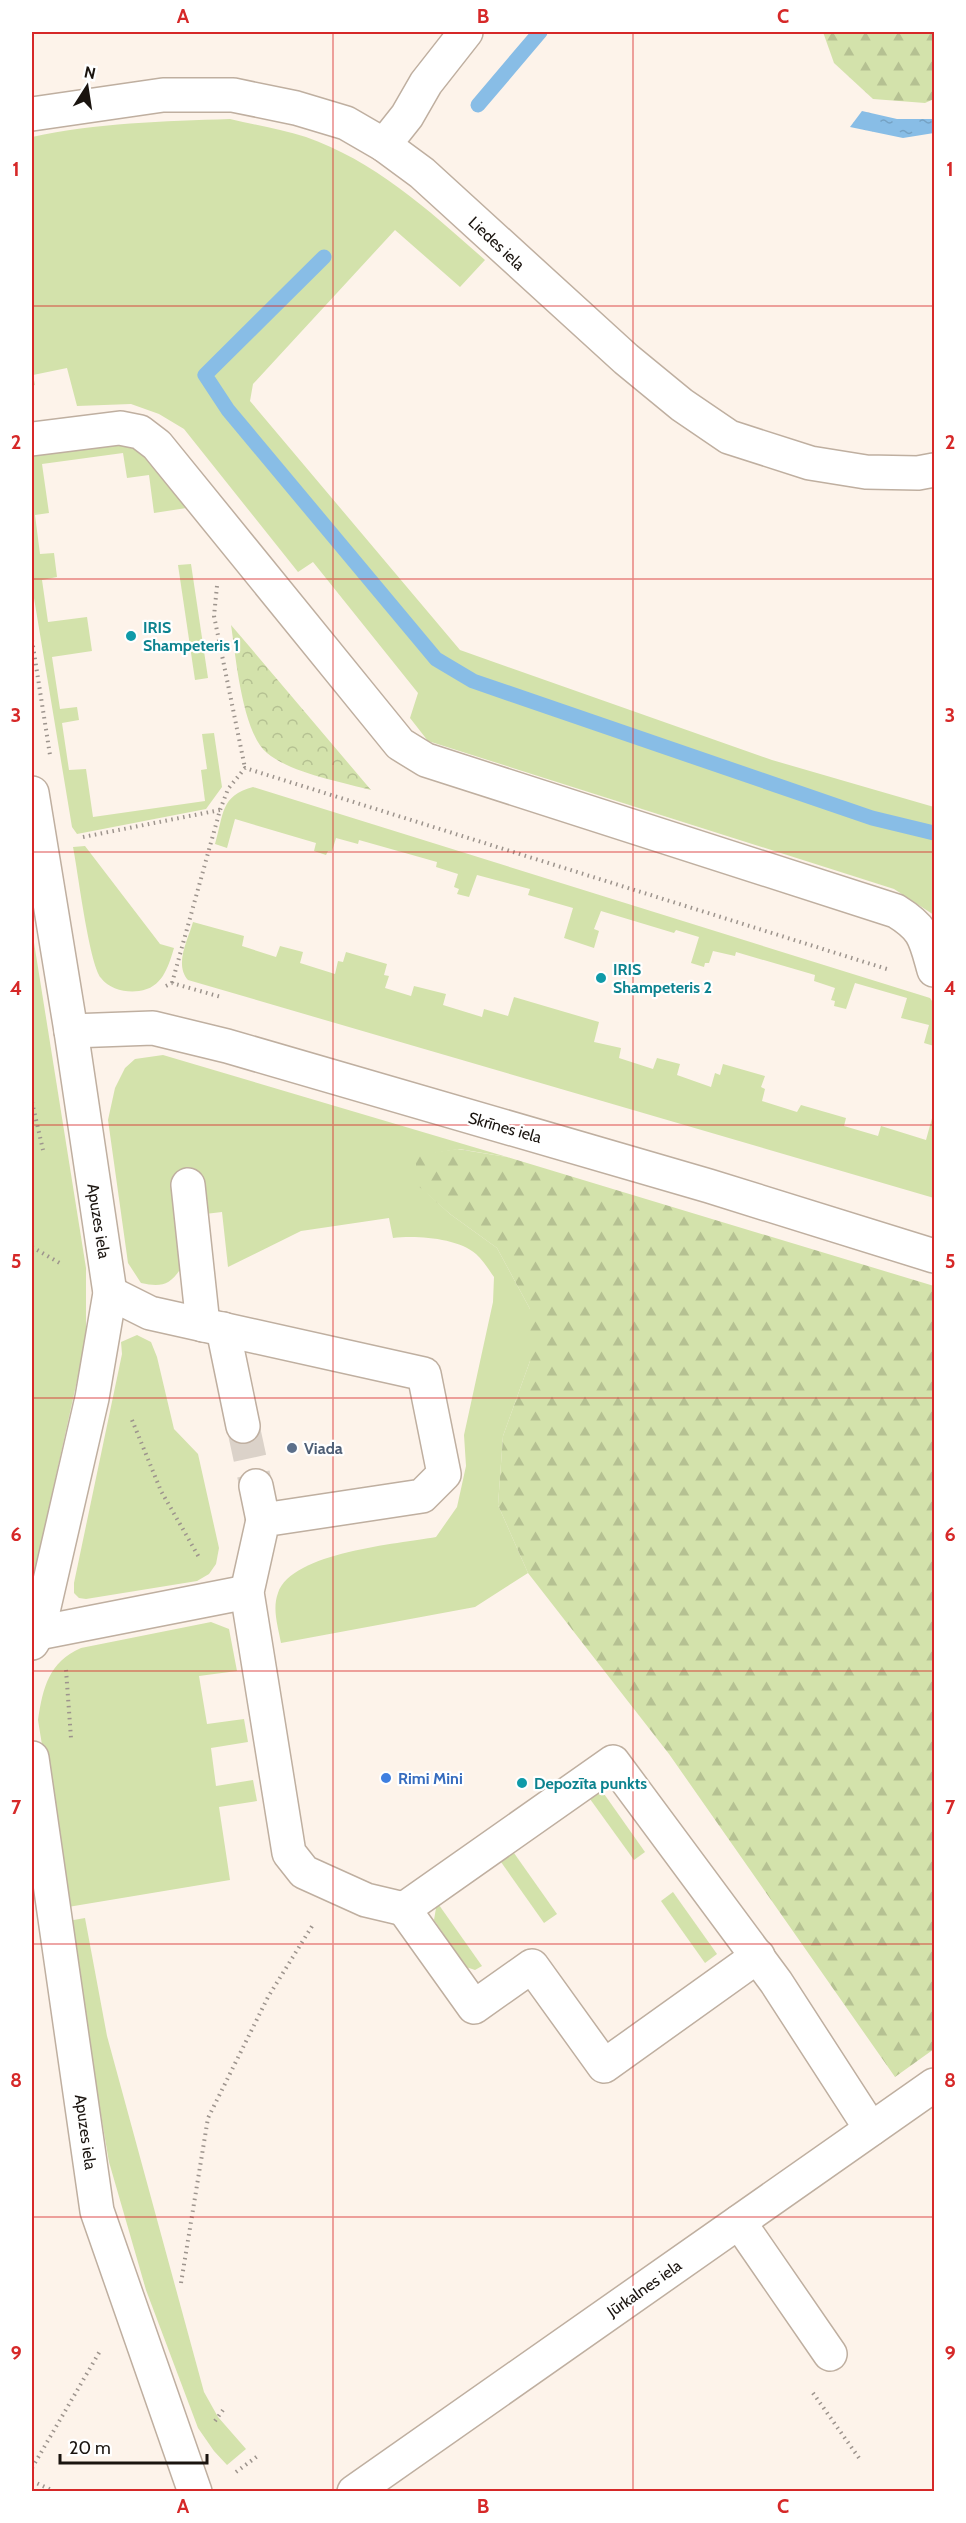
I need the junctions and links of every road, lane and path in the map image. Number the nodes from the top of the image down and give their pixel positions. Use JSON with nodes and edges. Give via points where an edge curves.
{"nodes":[{"id":1,"x":466,"y":32,"type":"edge"},
{"id":2,"x":32,"y":114,"type":"edge"},
{"id":3,"x":384,"y":145,"type":"junction"},
{"id":4,"x":32,"y":439,"type":"edge"},
{"id":5,"x":934,"y":470,"type":"edge"},
{"id":6,"x":222,"y":526,"type":"junction"},
{"id":7,"x":32,"y":640,"type":"edge"},
{"id":8,"x":51,"y":758,"type":"dead end"},
{"id":9,"x":245,"y":768,"type":"junction"},
{"id":10,"x":32,"y":793,"type":"edge"},
{"id":11,"x":220,"y":810,"type":"junction"},
{"id":12,"x":80,"y":838,"type":"dead end"},
{"id":13,"x":934,"y":970,"type":"edge"},
{"id":14,"x":901,"y":973,"type":"dead end"},
{"id":15,"x":171,"y":983,"type":"junction"},
{"id":16,"x":159,"y":990,"type":"dead end"},
{"id":17,"x":228,"y":1000,"type":"dead end"},
{"id":18,"x":71,"y":1031,"type":"junction"},
{"id":19,"x":189,"y":1185,"type":"dead end"},
{"id":20,"x":934,"y":1256,"type":"edge"},
{"id":21,"x":110,"y":1293,"type":"junction"},
{"id":22,"x":213,"y":1327,"type":"junction"},
{"id":23,"x":97,"y":1370,"type":"junction"},
{"id":24,"x":243,"y":1426,"type":"tunnel mouth"},
{"id":25,"x":256,"y":1486,"type":"tunnel mouth"},
{"id":26,"x":263,"y":1520,"type":"junction"},
{"id":27,"x":247,"y":1592,"type":"junction"},
{"id":28,"x":215,"y":1598,"type":"junction"},
{"id":29,"x":35,"y":1638,"type":"edge"},
{"id":30,"x":32,"y":1758,"type":"edge"},
{"id":31,"x":404,"y":1909,"type":"junction"},
{"id":32,"x":316,"y":1920,"type":"dead end"},
{"id":33,"x":758,"y":1956,"type":"junction"},
{"id":34,"x":934,"y":2085,"type":"edge"},
{"id":35,"x":871,"y":2129,"type":"junction"},
{"id":36,"x":739,"y":2222,"type":"junction"},
{"id":37,"x":181,"y":2283,"type":"dead end"},
{"id":38,"x":100,"y":2351,"type":"dead end"},
{"id":39,"x":830,"y":2354,"type":"dead end"},
{"id":40,"x":259,"y":2455,"type":"dead end"},
{"id":41,"x":32,"y":2468,"type":"edge"},
{"id":42,"x":236,"y":2472,"type":"dead end"},
{"id":43,"x":32,"y":2481,"type":"edge"},
{"id":44,"x":56,"y":2492,"type":"edge"},
{"id":45,"x":195,"y":2492,"type":"edge"},
{"id":46,"x":354,"y":2492,"type":"edge"}],
"edges":[{"from":1,"to":3,"type":"street"},
{"from":2,"to":3,"type":"street","name":"Liedes iela","via":[[163,95],[233,95],[346,123]]},
{"from":3,"to":5,"type":"street","name":"Liedes iela","via":[[422,173],[626,359],[729,437],[810,463],[866,472]]},
{"from":4,"to":6,"type":"street","via":[[120,428],[140,432],[157,446]]},
{"from":6,"to":9,"type":"path","via":[[214,616]]},
{"from":6,"to":13,"type":"street","via":[[400,744],[426,760],[896,911],[915,923],[924,937]]},
{"from":7,"to":8,"type":"path"},
{"from":9,"to":11,"type":"path","via":[[228,789]]},
{"from":9,"to":14,"type":"path"},
{"from":10,"to":18,"type":"street","name":"Apuzes iela"},
{"from":11,"to":12,"type":"path"},
{"from":11,"to":15,"type":"path"},
{"from":15,"to":16,"type":"path"},
{"from":15,"to":17,"type":"path"},
{"from":18,"to":20,"type":"street","name":"Skrīnes iela","via":[[153,1028],[227,1046],[709,1186]]},
{"from":18,"to":21,"type":"street","name":"Apuzes iela"},
{"from":19,"to":22,"type":"street"},
{"from":21,"to":22,"type":"street","via":[[150,1313]]},
{"from":21,"to":23,"type":"street","name":"Apuzes iela"},
{"from":22,"to":24,"type":"street"},
{"from":22,"to":26,"type":"street","via":[[424,1374],[444,1474],[422,1496]]},
{"from":23,"to":28,"type":"path","via":[[129,1413],[161,1491],[209,1574]]},
{"from":23,"to":29,"type":"street","name":"Apuzes iela"},
{"from":25,"to":26,"type":"street"},
{"from":26,"to":27,"type":"street"},
{"from":27,"to":28,"type":"street"},
{"from":27,"to":31,"type":"street","via":[[289,1853],[304,1872],[366,1900]]},
{"from":28,"to":29,"type":"street"},
{"from":30,"to":45,"type":"street","name":"Apuzes iela","via":[[97,2211]]},
{"from":31,"to":33,"type":"street","via":[[613,1762]]},
{"from":31,"to":33,"type":"street","via":[[474,2007],[532,1966],[604,2067]]},
{"from":32,"to":37,"type":"path","via":[[268,1997],[208,2118]]},
{"from":33,"to":35,"type":"street"},
{"from":34,"to":35,"type":"street","name":"Jūrkalnes iela"},
{"from":35,"to":36,"type":"street","name":"Jūrkalnes iela"},
{"from":36,"to":39,"type":"street"},
{"from":36,"to":46,"type":"street","name":"Jūrkalnes iela"},
{"from":38,"to":41,"type":"path"},
{"from":40,"to":42,"type":"path"},
{"from":43,"to":44,"type":"path"}]}
